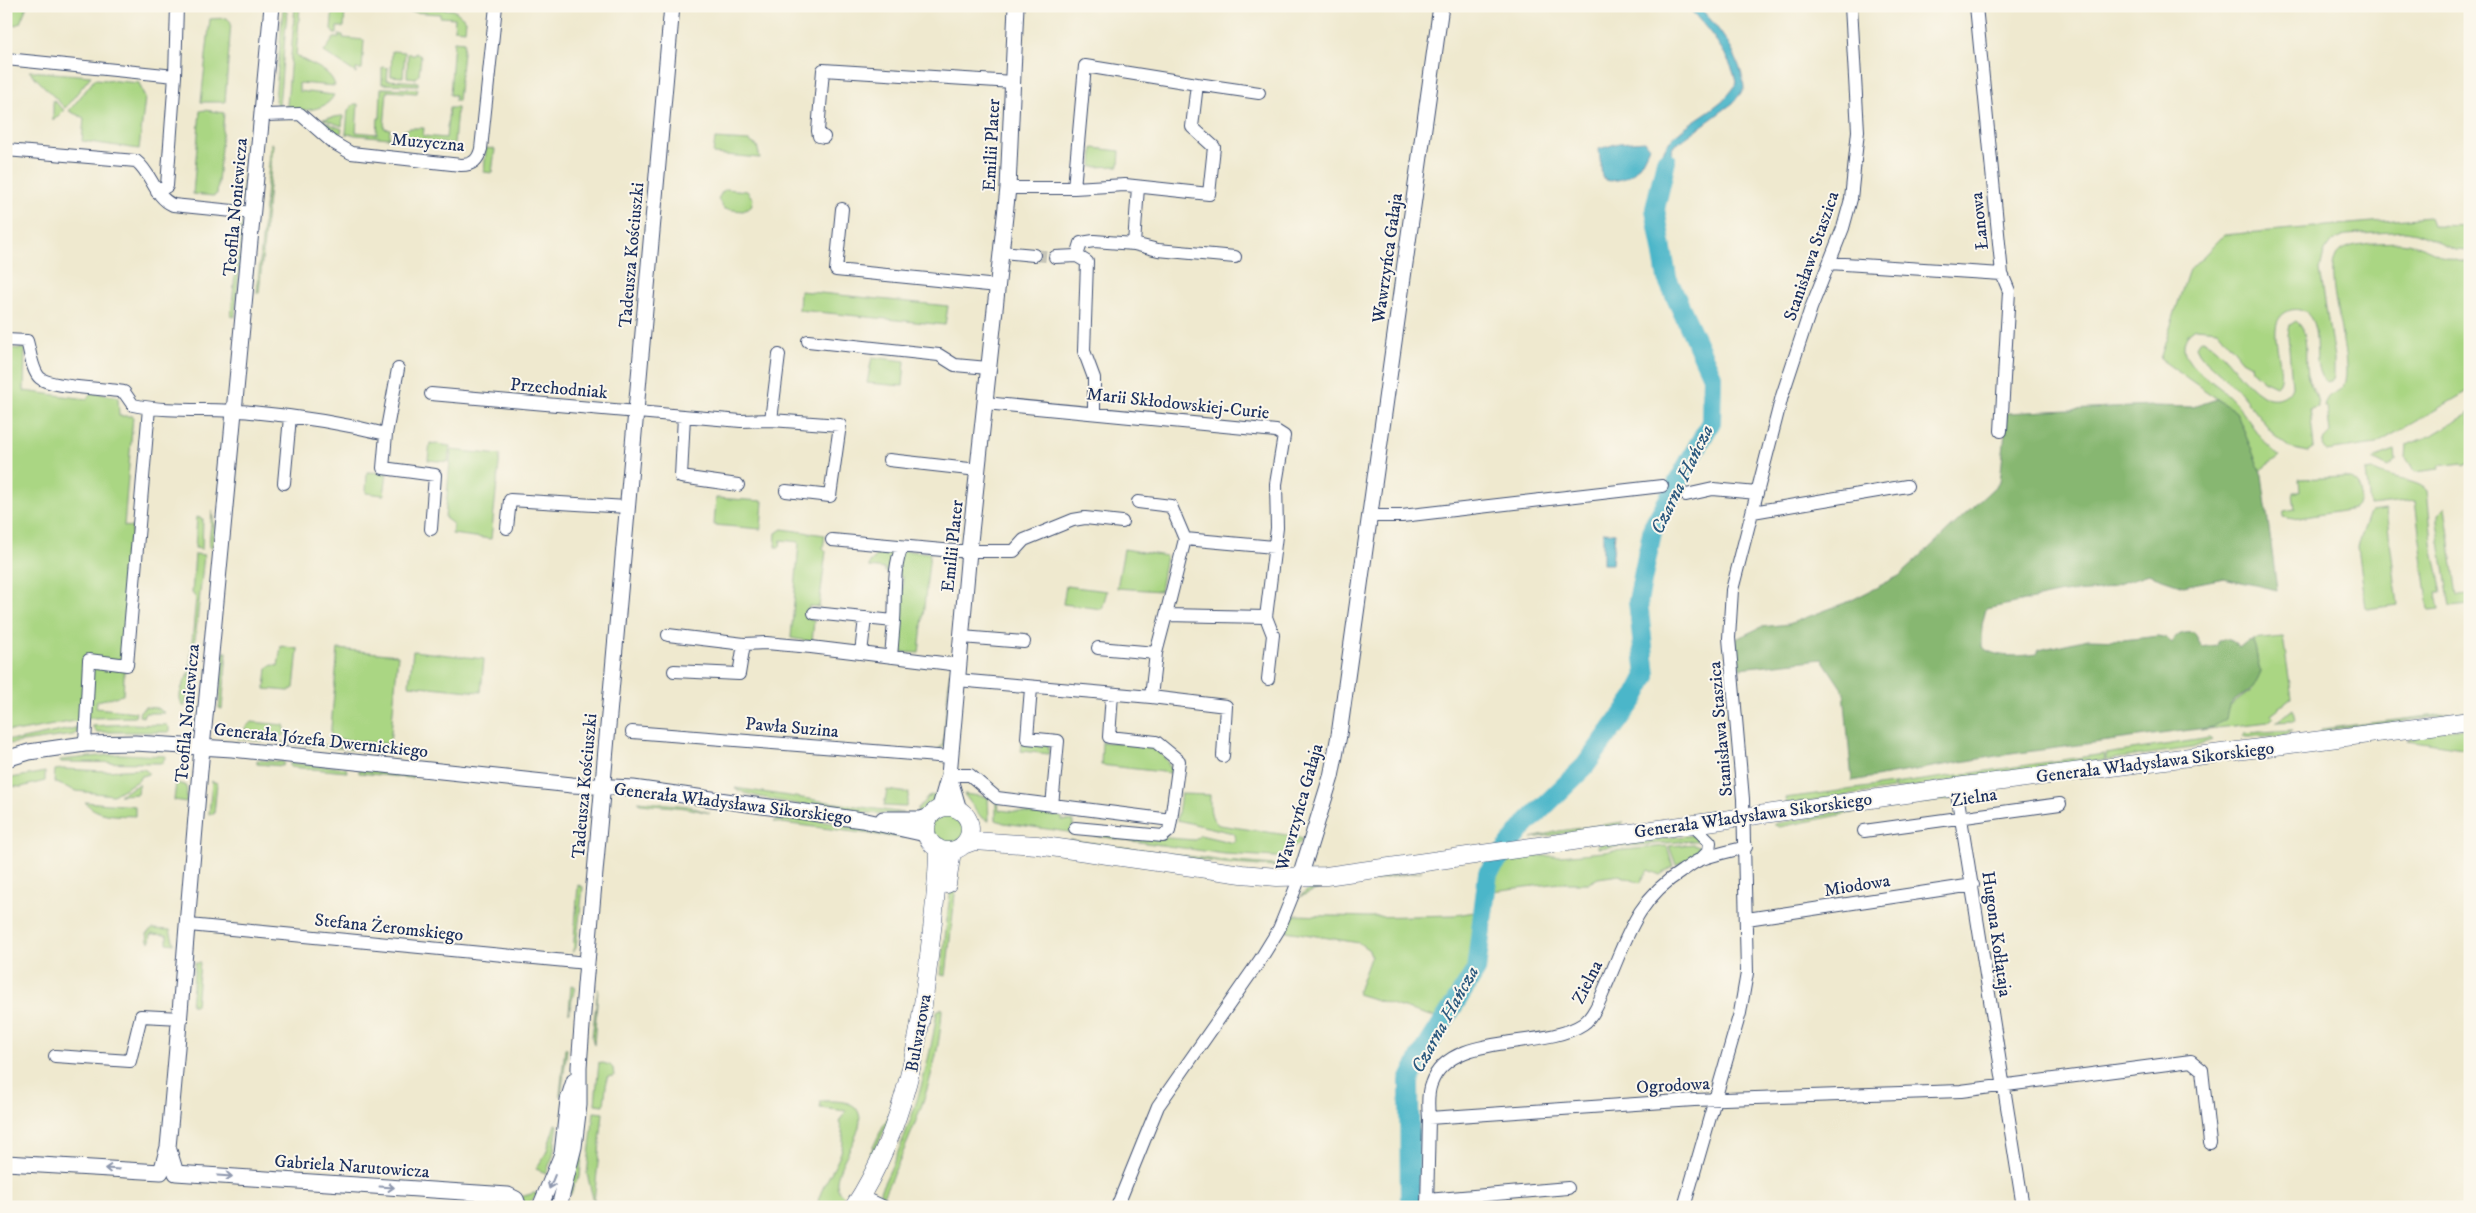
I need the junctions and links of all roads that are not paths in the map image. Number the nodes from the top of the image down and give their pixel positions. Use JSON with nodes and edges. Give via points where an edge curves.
{"nodes":[{"id":1,"x":177,"y":6,"type":"edge"},
{"id":2,"x":272,"y":6,"type":"edge"},
{"id":3,"x":496,"y":6,"type":"edge"},
{"id":4,"x":672,"y":6,"type":"edge"},
{"id":5,"x":1016,"y":6,"type":"edge"},
{"id":6,"x":1441,"y":6,"type":"edge"},
{"id":7,"x":1851,"y":6,"type":"edge"},
{"id":8,"x":1976,"y":6,"type":"edge"},
{"id":9,"x":6,"y":59,"type":"edge"},
{"id":10,"x":175,"y":76,"type":"junction"},
{"id":11,"x":1013,"y":82,"type":"junction"},
{"id":12,"x":1197,"y":84,"type":"junction"},
{"id":13,"x":1259,"y":93,"type":"dead end"},
{"id":14,"x":263,"y":115,"type":"junction"},
{"id":15,"x":824,"y":137,"type":"dead end"},
{"id":16,"x":6,"y":150,"type":"edge"},
{"id":17,"x":1138,"y":187,"type":"junction"},
{"id":18,"x":1008,"y":188,"type":"junction"},
{"id":19,"x":1074,"y":188,"type":"junction"},
{"id":20,"x":157,"y":192,"type":"junction"},
{"id":21,"x":842,"y":208,"type":"dead end"},
{"id":22,"x":254,"y":212,"type":"junction"},
{"id":23,"x":1134,"y":244,"type":"junction"},
{"id":24,"x":1001,"y":252,"type":"junction"},
{"id":25,"x":1034,"y":255,"type":"tunnel mouth"},
{"id":26,"x":1077,"y":256,"type":"junction"},
{"id":27,"x":1055,"y":257,"type":"tunnel mouth"},
{"id":28,"x":1235,"y":257,"type":"dead end"},
{"id":29,"x":1829,"y":263,"type":"junction"},
{"id":30,"x":2002,"y":274,"type":"junction"},
{"id":31,"x":998,"y":286,"type":"junction"},
{"id":32,"x":6,"y":340,"type":"edge"},
{"id":33,"x":808,"y":341,"type":"dead end"},
{"id":34,"x":779,"y":355,"type":"dead end"},
{"id":35,"x":988,"y":368,"type":"junction"},
{"id":36,"x":398,"y":369,"type":"dead end"},
{"id":37,"x":431,"y":394,"type":"dead end"},
{"id":38,"x":985,"y":403,"type":"junction"},
{"id":39,"x":149,"y":408,"type":"junction"},
{"id":40,"x":235,"y":412,"type":"junction"},
{"id":41,"x":636,"y":412,"type":"junction"},
{"id":42,"x":1094,"y":412,"type":"junction"},
{"id":43,"x":684,"y":416,"type":"junction"},
{"id":44,"x":290,"y":417,"type":"junction"},
{"id":45,"x":771,"y":420,"type":"junction"},
{"id":46,"x":2001,"y":431,"type":"dead end"},
{"id":47,"x":386,"y":434,"type":"junction"},
{"id":48,"x":889,"y":460,"type":"dead end"},
{"id":49,"x":978,"y":470,"type":"junction"},
{"id":50,"x":284,"y":483,"type":"dead end"},
{"id":51,"x":738,"y":485,"type":"dead end"},
{"id":52,"x":1662,"y":486,"type":"dead end"},
{"id":53,"x":1907,"y":486,"type":"dead end"},
{"id":54,"x":786,"y":491,"type":"dead end"},
{"id":55,"x":1758,"y":493,"type":"junction"},
{"id":56,"x":1686,"y":495,"type":"dead end"},
{"id":57,"x":1138,"y":502,"type":"dead end"},
{"id":58,"x":627,"y":507,"type":"junction"},
{"id":59,"x":1753,"y":512,"type":"junction"},
{"id":60,"x":1370,"y":516,"type":"junction"},
{"id":61,"x":1122,"y":522,"type":"dead end"},
{"id":62,"x":507,"y":528,"type":"dead end"},
{"id":63,"x":431,"y":529,"type":"dead end"},
{"id":64,"x":1185,"y":539,"type":"junction"},
{"id":65,"x":832,"y":540,"type":"dead end"},
{"id":66,"x":902,"y":547,"type":"junction"},
{"id":67,"x":1274,"y":547,"type":"junction"},
{"id":68,"x":969,"y":551,"type":"junction"},
{"id":69,"x":814,"y":613,"type":"dead end"},
{"id":70,"x":1166,"y":615,"type":"junction"},
{"id":71,"x":1266,"y":617,"type":"junction"},
{"id":72,"x":865,"y":618,"type":"junction"},
{"id":73,"x":894,"y":621,"type":"junction"},
{"id":74,"x":668,"y":635,"type":"dead end"},
{"id":75,"x":962,"y":637,"type":"junction"},
{"id":76,"x":1024,"y":642,"type":"dead end"},
{"id":77,"x":744,"y":644,"type":"junction"},
{"id":78,"x":1098,"y":648,"type":"dead end"},
{"id":79,"x":1156,"y":653,"type":"junction"},
{"id":80,"x":861,"y":654,"type":"junction"},
{"id":81,"x":891,"y":657,"type":"junction"},
{"id":82,"x":959,"y":665,"type":"junction"},
{"id":83,"x":674,"y":672,"type":"dead end"},
{"id":84,"x":1268,"y":679,"type":"dead end"},
{"id":85,"x":958,"y":680,"type":"junction"},
{"id":86,"x":1032,"y":688,"type":"junction"},
{"id":87,"x":1112,"y":694,"type":"junction"},
{"id":88,"x":1151,"y":697,"type":"junction"},
{"id":89,"x":2470,"y":721,"type":"edge"},
{"id":90,"x":632,"y":732,"type":"dead end"},
{"id":91,"x":85,"y":744,"type":"junction"},
{"id":92,"x":202,"y":747,"type":"junction"},
{"id":93,"x":1222,"y":756,"type":"dead end"},
{"id":94,"x":950,"y":757,"type":"junction"},
{"id":95,"x":6,"y":759,"type":"edge"},
{"id":96,"x":949,"y":776,"type":"junction"},
{"id":97,"x":603,"y":786,"type":"junction"},
{"id":98,"x":1956,"y":787,"type":"junction"},
{"id":99,"x":2060,"y":804,"type":"dead end"},
{"id":100,"x":1052,"y":806,"type":"junction"},
{"id":101,"x":935,"y":813,"type":"junction"},
{"id":102,"x":964,"y":816,"type":"junction"},
{"id":103,"x":1962,"y":816,"type":"junction"},
{"id":104,"x":1744,"y":817,"type":"junction"},
{"id":105,"x":862,"y":820,"type":"junction"},
{"id":106,"x":1171,"y":820,"type":"junction"},
{"id":107,"x":1692,"y":824,"type":"junction"},
{"id":108,"x":1075,"y":828,"type":"dead end"},
{"id":109,"x":1864,"y":832,"type":"dead end"},
{"id":110,"x":945,"y":845,"type":"junction"},
{"id":111,"x":1037,"y":845,"type":"junction"},
{"id":112,"x":1746,"y":847,"type":"junction"},
{"id":113,"x":1700,"y":860,"type":"junction"},
{"id":114,"x":1300,"y":877,"type":"junction"},
{"id":115,"x":1973,"y":885,"type":"junction"},
{"id":116,"x":1747,"y":919,"type":"junction"},
{"id":117,"x":189,"y":925,"type":"junction"},
{"id":118,"x":587,"y":963,"type":"junction"},
{"id":119,"x":181,"y":1018,"type":"junction"},
{"id":120,"x":55,"y":1056,"type":"dead end"},
{"id":121,"x":578,"y":1067,"type":"junction"},
{"id":122,"x":2002,"y":1086,"type":"junction"},
{"id":123,"x":1714,"y":1100,"type":"junction"},
{"id":124,"x":1429,"y":1118,"type":"junction"},
{"id":125,"x":2210,"y":1143,"type":"dead end"},
{"id":126,"x":168,"y":1147,"type":"junction"},
{"id":127,"x":6,"y":1163,"type":"edge"},
{"id":128,"x":176,"y":1173,"type":"joint"},
{"id":129,"x":1568,"y":1188,"type":"dead end"},
{"id":130,"x":868,"y":1203,"type":"edge"},
{"id":131,"x":1427,"y":1203,"type":"edge"},
{"id":132,"x":519,"y":1207,"type":"edge"},
{"id":133,"x":540,"y":1207,"type":"edge"},
{"id":134,"x":559,"y":1207,"type":"edge"},
{"id":135,"x":1117,"y":1207,"type":"edge"},
{"id":136,"x":1684,"y":1207,"type":"edge"},
{"id":137,"x":2023,"y":1207,"type":"edge"}],
"edges":[{"from":1,"to":10,"type":"street"},
{"from":2,"to":14,"type":"street","name":"Teofila Noniewicza"},
{"from":3,"to":14,"type":"street","name":"Muzyczna","via":[[481,149],[472,164],[351,153],[332,142],[300,114]]},
{"from":4,"to":41,"type":"street","name":"Tadeusza Kościuszki"},
{"from":5,"to":11,"type":"street","name":"Emilii Plater"},
{"from":6,"to":60,"type":"street","name":"Wawrzyńca Gałaja"},
{"from":7,"to":29,"type":"street","name":"Stanisława Staszica","via":[[1857,153],[1851,199]]},
{"from":8,"to":30,"type":"street","name":"Łanowa"},
{"from":9,"to":10,"type":"street"},
{"from":10,"to":20,"type":"street","via":[[167,186]]},
{"from":11,"to":15,"type":"street","via":[[823,70],[818,131],[819,136]]},
{"from":11,"to":18,"type":"street","name":"Emilii Plater"},
{"from":12,"to":13,"type":"street"},
{"from":12,"to":17,"type":"street","via":[[1192,127],[1214,147],[1209,194]]},
{"from":12,"to":19,"type":"street","via":[[1086,66]]},
{"from":14,"to":22,"type":"street","name":"Teofila Noniewicza"},
{"from":16,"to":20,"type":"street","via":[[136,161],[143,166]]},
{"from":17,"to":19,"type":"street"},
{"from":17,"to":23,"type":"street"},
{"from":18,"to":19,"type":"street"},
{"from":18,"to":24,"type":"street","name":"Emilii Plater"},
{"from":20,"to":22,"type":"street","via":[[173,206]]},
{"from":21,"to":31,"type":"street","via":[[836,270]]},
{"from":22,"to":40,"type":"street","name":"Teofila Noniewicza"},
{"from":23,"to":26,"type":"street","via":[[1081,243]]},
{"from":23,"to":28,"type":"street","via":[[1158,250]]},
{"from":24,"to":25,"type":"street"},
{"from":24,"to":31,"type":"street","name":"Emilii Plater"},
{"from":26,"to":27,"type":"street"},
{"from":26,"to":42,"type":"street","via":[[1086,262],[1084,351],[1094,378]]},
{"from":29,"to":30,"type":"street"},
{"from":29,"to":55,"type":"street","name":"Stanisława Staszica","via":[[1782,396]]},
{"from":30,"to":46,"type":"street","name":"Łanowa","via":[[2009,291]]},
{"from":31,"to":35,"type":"street","name":"Emilii Plater"},
{"from":32,"to":39,"type":"street","via":[[27,341],[40,379],[52,384],[124,392],[133,405]]},
{"from":33,"to":35,"type":"street","via":[[939,355],[956,365]]},
{"from":34,"to":45,"type":"street"},
{"from":35,"to":38,"type":"street","name":"Emilii Plater"},
{"from":36,"to":47,"type":"street"},
{"from":37,"to":41,"type":"street","name":"Przechodniak"},
{"from":38,"to":42,"type":"street","name":"Marii Skłodowskiej-Curie"},
{"from":38,"to":49,"type":"street","name":"Emilii Plater"},
{"from":39,"to":40,"type":"street"},
{"from":39,"to":91,"type":"street","via":[[127,665],[89,660]]},
{"from":40,"to":44,"type":"street"},
{"from":40,"to":92,"type":"street","name":"Teofila Noniewicza"},
{"from":41,"to":43,"type":"street","name":"Przechodniak"},
{"from":41,"to":58,"type":"street","name":"Tadeusza Kościuszki"},
{"from":42,"to":67,"type":"street","name":"Marii Skłodowskiej-Curie","via":[[1276,431],[1284,436],[1276,484]]},
{"from":43,"to":45,"type":"street","name":"Przechodniak"},
{"from":43,"to":51,"type":"street","via":[[681,477]]},
{"from":44,"to":47,"type":"street"},
{"from":44,"to":50,"type":"street"},
{"from":45,"to":54,"type":"street","name":"Przechodniak","via":[[840,426],[830,496]]},
{"from":47,"to":63,"type":"street","via":[[383,468],[436,475]]},
{"from":48,"to":49,"type":"street"},
{"from":49,"to":68,"type":"street","name":"Emilii Plater"},
{"from":52,"to":60,"type":"street","via":[[1402,516]]},
{"from":53,"to":59,"type":"street"},
{"from":55,"to":56,"type":"street","via":[[1713,490]]},
{"from":55,"to":59,"type":"street","name":"Stanisława Staszica"},
{"from":57,"to":64,"type":"street","via":[[1171,506]]},
{"from":58,"to":62,"type":"street","via":[[510,500]]},
{"from":58,"to":97,"type":"street","name":"Tadeusza Kościuszki"},
{"from":59,"to":104,"type":"street","name":"Stanisława Staszica","via":[[1732,590],[1729,638]]},
{"from":60,"to":114,"type":"street","name":"Wawrzyńca Gałaja","via":[[1331,776]]},
{"from":61,"to":68,"type":"street","via":[[1106,524],[1085,518],[1073,520],[1024,540],[1014,551]]},
{"from":64,"to":67,"type":"street"},
{"from":64,"to":70,"type":"street"},
{"from":65,"to":66,"type":"street"},
{"from":66,"to":68,"type":"street"},
{"from":66,"to":73,"type":"street","via":[[896,558]]},
{"from":67,"to":71,"type":"street","name":"Marii Skłodowskiej-Curie"},
{"from":68,"to":75,"type":"street","name":"Emilii Plater"},
{"from":69,"to":72,"type":"street"},
{"from":70,"to":71,"type":"street"},
{"from":70,"to":79,"type":"street"},
{"from":71,"to":84,"type":"street","name":"Marii Skłodowskiej-Curie","via":[[1273,635]]},
{"from":72,"to":73,"type":"street"},
{"from":72,"to":80,"type":"street"},
{"from":73,"to":81,"type":"street"},
{"from":74,"to":77,"type":"street"},
{"from":75,"to":76,"type":"street"},
{"from":75,"to":82,"type":"street","name":"Emilii Plater"},
{"from":77,"to":80,"type":"street","via":[[766,643]]},
{"from":77,"to":83,"type":"street","via":[[739,674]]},
{"from":78,"to":79,"type":"street"},
{"from":79,"to":88,"type":"street"},
{"from":80,"to":81,"type":"street"},
{"from":81,"to":82,"type":"street"},
{"from":82,"to":85,"type":"street","name":"Emilii Plater"},
{"from":85,"to":86,"type":"street"},
{"from":85,"to":94,"type":"street","name":"Emilii Plater"},
{"from":86,"to":87,"type":"street"},
{"from":86,"to":100,"type":"street","via":[[1027,738],[1058,741]]},
{"from":87,"to":88,"type":"street"},
{"from":87,"to":106,"type":"street","via":[[1109,737],[1156,742],[1179,761]]},
{"from":88,"to":93,"type":"street","via":[[1226,706]]},
{"from":89,"to":98,"type":"main road","name":"Generała Władysława Sikorskiego"},
{"from":90,"to":94,"type":"street","name":"Pawła Suzina"},
{"from":91,"to":92,"type":"street","name":"Generała Józefa Dwernickiego"},
{"from":91,"to":95,"type":"street","name":"Generała Józefa Dwernickiego","via":[[29,752]]},
{"from":92,"to":97,"type":"street","name":"Generała Józefa Dwernickiego","via":[[572,786]]},
{"from":92,"to":117,"type":"street","name":"Teofila Noniewicza"},
{"from":94,"to":96,"type":"street","name":"Emilii Plater"},
{"from":96,"to":100,"type":"street","via":[[970,775],[997,798]]},
{"from":96,"to":101,"type":"street","name":"Emilii Plater"},
{"from":96,"to":102,"type":"street","name":"Emilii Plater"},
{"from":97,"to":105,"type":"street","name":"Generała Władysława Sikorskiego"},
{"from":97,"to":118,"type":"street","name":"Tadeusza Kościuszki"},
{"from":98,"to":103,"type":"street","name":"Hugona Kołłątaja"},
{"from":98,"to":104,"type":"main road","name":"Generała Władysława Sikorskiego"},
{"from":99,"to":103,"type":"street","name":"Zielna"},
{"from":100,"to":106,"type":"street"},
{"from":101,"to":102,"type":"main road","via":[[948,808]]},
{"from":101,"to":105,"type":"street","name":"Generała Władysława Sikorskiego","via":[[921,819]]},
{"from":101,"to":110,"type":"main road","via":[[927,826]]},
{"from":102,"to":110,"type":"main road","via":[[969,835]]},
{"from":102,"to":111,"type":"main road","name":"Generała Władysława Sikorskiego","via":[[980,829]]},
{"from":103,"to":109,"type":"street","name":"Zielna"},
{"from":103,"to":115,"type":"street","name":"Hugona Kołłątaja"},
{"from":104,"to":107,"type":"main road","name":"Generała Władysława Sikorskiego"},
{"from":104,"to":112,"type":"street","name":"Stanisława Staszica"},
{"from":105,"to":110,"type":"street","name":"Generała Władysława Sikorskiego","via":[[921,833]]},
{"from":106,"to":108,"type":"street","via":[[1169,831],[1163,836]]},
{"from":107,"to":113,"type":"street","via":[[1710,842],[1709,851]]},
{"from":107,"to":114,"type":"main road","name":"Generała Władysława Sikorskiego"},
{"from":110,"to":111,"type":"main road","name":"Generała Władysława Sikorskiego","via":[[974,841]]},
{"from":110,"to":130,"type":"main road","name":"Bulwarowa","via":[[938,870],[927,978],[914,1061]]},
{"from":111,"to":114,"type":"main road","name":"Generała Władysława Sikorskiego","via":[[1210,871]]},
{"from":112,"to":113,"type":"street","name":"Zielna"},
{"from":112,"to":116,"type":"street","name":"Stanisława Staszica"},
{"from":113,"to":124,"type":"street","name":"Zielna","via":[[1674,876],[1646,901],[1635,918],[1599,1002],[1584,1023],[1558,1034],[1457,1055],[1438,1068],[1431,1084]]},
{"from":114,"to":135,"type":"street","name":"Wawrzyńca Gałaja","via":[[1278,929],[1260,960],[1158,1106]]},
{"from":115,"to":116,"type":"street","name":"Miodowa"},
{"from":115,"to":122,"type":"street","name":"Hugona Kołłątaja"},
{"from":116,"to":123,"type":"street","name":"Stanisława Staszica","via":[[1747,973],[1740,1013]]},
{"from":117,"to":118,"type":"street","name":"Stefana Żeromskiego"},
{"from":117,"to":119,"type":"street","name":"Teofila Noniewicza"},
{"from":118,"to":121,"type":"street","name":"Tadeusza Kościuszki"},
{"from":119,"to":120,"type":"street","via":[[141,1016],[130,1060]]},
{"from":119,"to":126,"type":"street","name":"Teofila Noniewicza"},
{"from":121,"to":133,"type":"street","name":"Tadeusza Kościuszki","one_way":true,"via":[[568,1100],[562,1154]]},
{"from":121,"to":134,"type":"street","name":"Tadeusza Kościuszki","via":[[579,1105],[574,1147]]},
{"from":122,"to":123,"type":"street","name":"Ogrodowa","via":[[1962,1091]]},
{"from":122,"to":125,"type":"street","via":[[2190,1061],[2202,1070]]},
{"from":122,"to":137,"type":"street","name":"Hugona Kołłątaja"},
{"from":123,"to":124,"type":"street","name":"Ogrodowa"},
{"from":123,"to":136,"type":"street","name":"Stanisława Staszica"},
{"from":124,"to":131,"type":"street"},
{"from":126,"to":127,"type":"street","name":"Teofila Noniewicza","one_way":true,"via":[[160,1172]]},
{"from":126,"to":128,"type":"street","name":"Teofila Noniewicza"},
{"from":128,"to":132,"type":"street","name":"Gabriela Narutowicza","one_way":true,"via":[[508,1195],[516,1199]]},
{"from":129,"to":131,"type":"street"}]}
